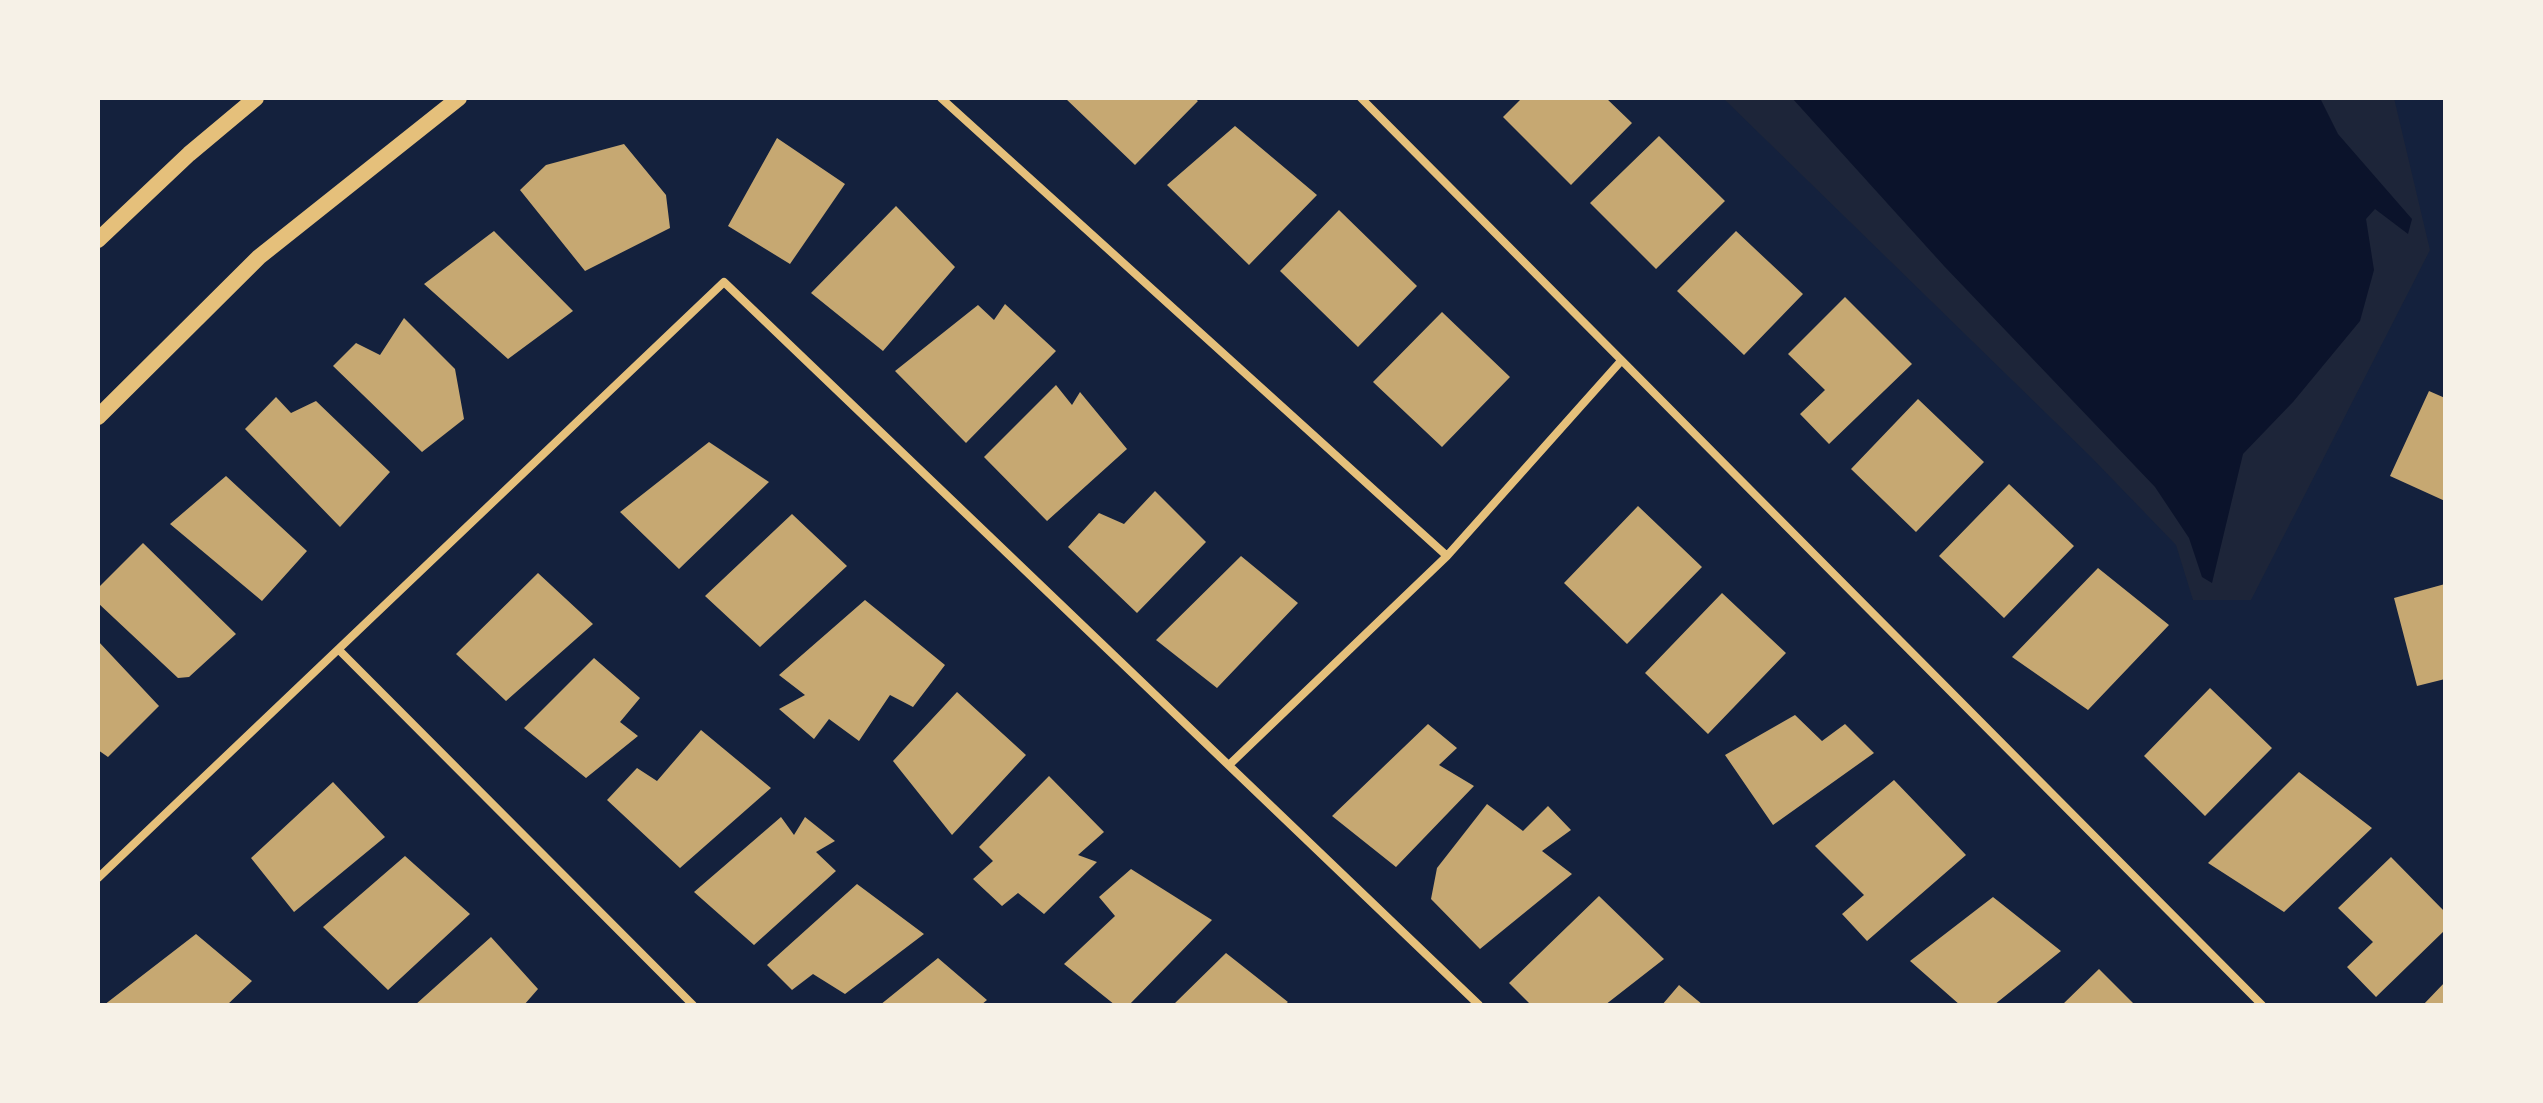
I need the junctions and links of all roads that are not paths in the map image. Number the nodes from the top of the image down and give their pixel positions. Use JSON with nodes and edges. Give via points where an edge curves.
{"nodes":[{"id":1,"x":256,"y":98,"type":"edge"},
{"id":2,"x":459,"y":98,"type":"edge"},
{"id":3,"x":941,"y":98,"type":"edge"},
{"id":4,"x":1361,"y":98,"type":"edge"},
{"id":5,"x":98,"y":240,"type":"edge"},
{"id":6,"x":1621,"y":361,"type":"junction"},
{"id":7,"x":98,"y":417,"type":"edge"},
{"id":8,"x":1447,"y":556,"type":"junction"},
{"id":9,"x":339,"y":650,"type":"junction"},
{"id":10,"x":1229,"y":765,"type":"junction"},
{"id":11,"x":98,"y":878,"type":"edge"},
{"id":12,"x":693,"y":1005,"type":"edge"},
{"id":13,"x":1479,"y":1005,"type":"edge"},
{"id":14,"x":2262,"y":1005,"type":"edge"}],
"edges":[{"from":1,"to":5,"type":"main road"},
{"from":2,"to":7,"type":"main road","via":[[259,257]]},
{"from":3,"to":8,"type":"street"},
{"from":4,"to":6,"type":"street"},
{"from":6,"to":8,"type":"street"},
{"from":6,"to":14,"type":"street"},
{"from":8,"to":10,"type":"street"},
{"from":9,"to":10,"type":"street","via":[[724,282]]},
{"from":9,"to":11,"type":"street"},
{"from":9,"to":12,"type":"street"},
{"from":10,"to":13,"type":"street"}]}
